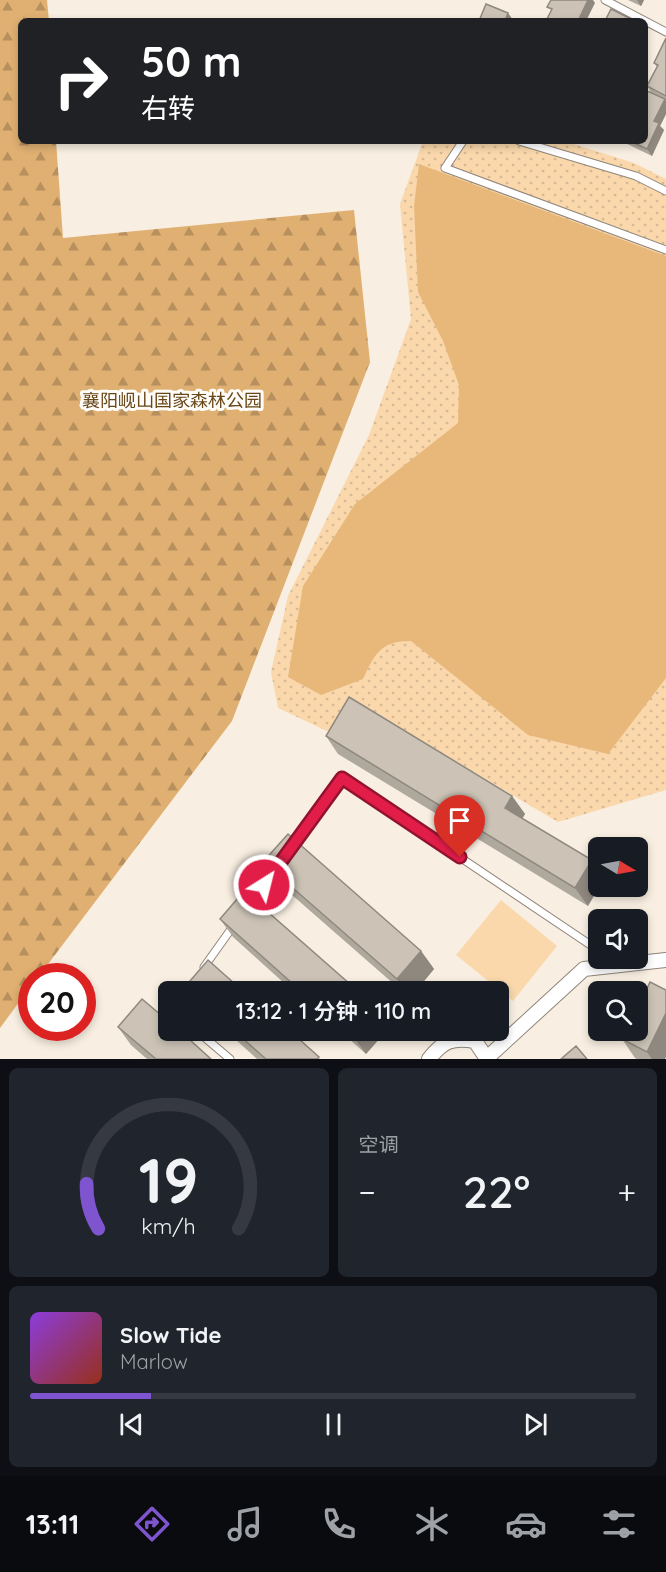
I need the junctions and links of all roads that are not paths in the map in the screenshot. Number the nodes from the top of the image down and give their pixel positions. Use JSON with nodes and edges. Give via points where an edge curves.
{"nodes":[{"id":1,"x":605,"y":0,"type":"edge"},
{"id":2,"x":639,"y":18,"type":"edge"},
{"id":3,"x":648,"y":23,"type":"edge"},
{"id":4,"x":666,"y":32,"type":"edge"},
{"id":5,"x":460,"y":144,"type":"edge"},
{"id":6,"x":529,"y":144,"type":"edge"},
{"id":7,"x":666,"y":191,"type":"edge"},
{"id":8,"x":666,"y":250,"type":"edge"},
{"id":9,"x":288,"y":852,"type":"edge"},
{"id":10,"x":281,"y":861,"type":"edge"},
{"id":11,"x":588,"y":943,"type":"edge"},
{"id":12,"x":664,"y":956,"type":"edge"},
{"id":13,"x":648,"y":958,"type":"edge"},
{"id":14,"x":588,"y":968,"type":"edge"},
{"id":15,"x":200,"y":973,"type":"edge"},
{"id":16,"x":209,"y":1041,"type":"edge"},
{"id":17,"x":487,"y":1058,"type":"edge"},
{"id":18,"x":230,"y":1059,"type":"edge"},
{"id":19,"x":429,"y":1059,"type":"edge"}],
"edges":[{"from":1,"to":2,"type":"lane"},
{"from":3,"to":4,"type":"lane"},
{"from":5,"to":8,"type":"lane","via":[[445,168]]},
{"from":6,"to":7,"type":"lane","via":[[636,176]]},
{"from":9,"to":11,"type":"lane","via":[[342,778]]},
{"from":10,"to":15,"type":"lane"},
{"from":12,"to":13,"type":"street"},
{"from":14,"to":17,"type":"street"},
{"from":16,"to":18,"type":"lane"},
{"from":17,"to":19,"type":"street","via":[[475,1041],[458,1038],[443,1042]]}]}
